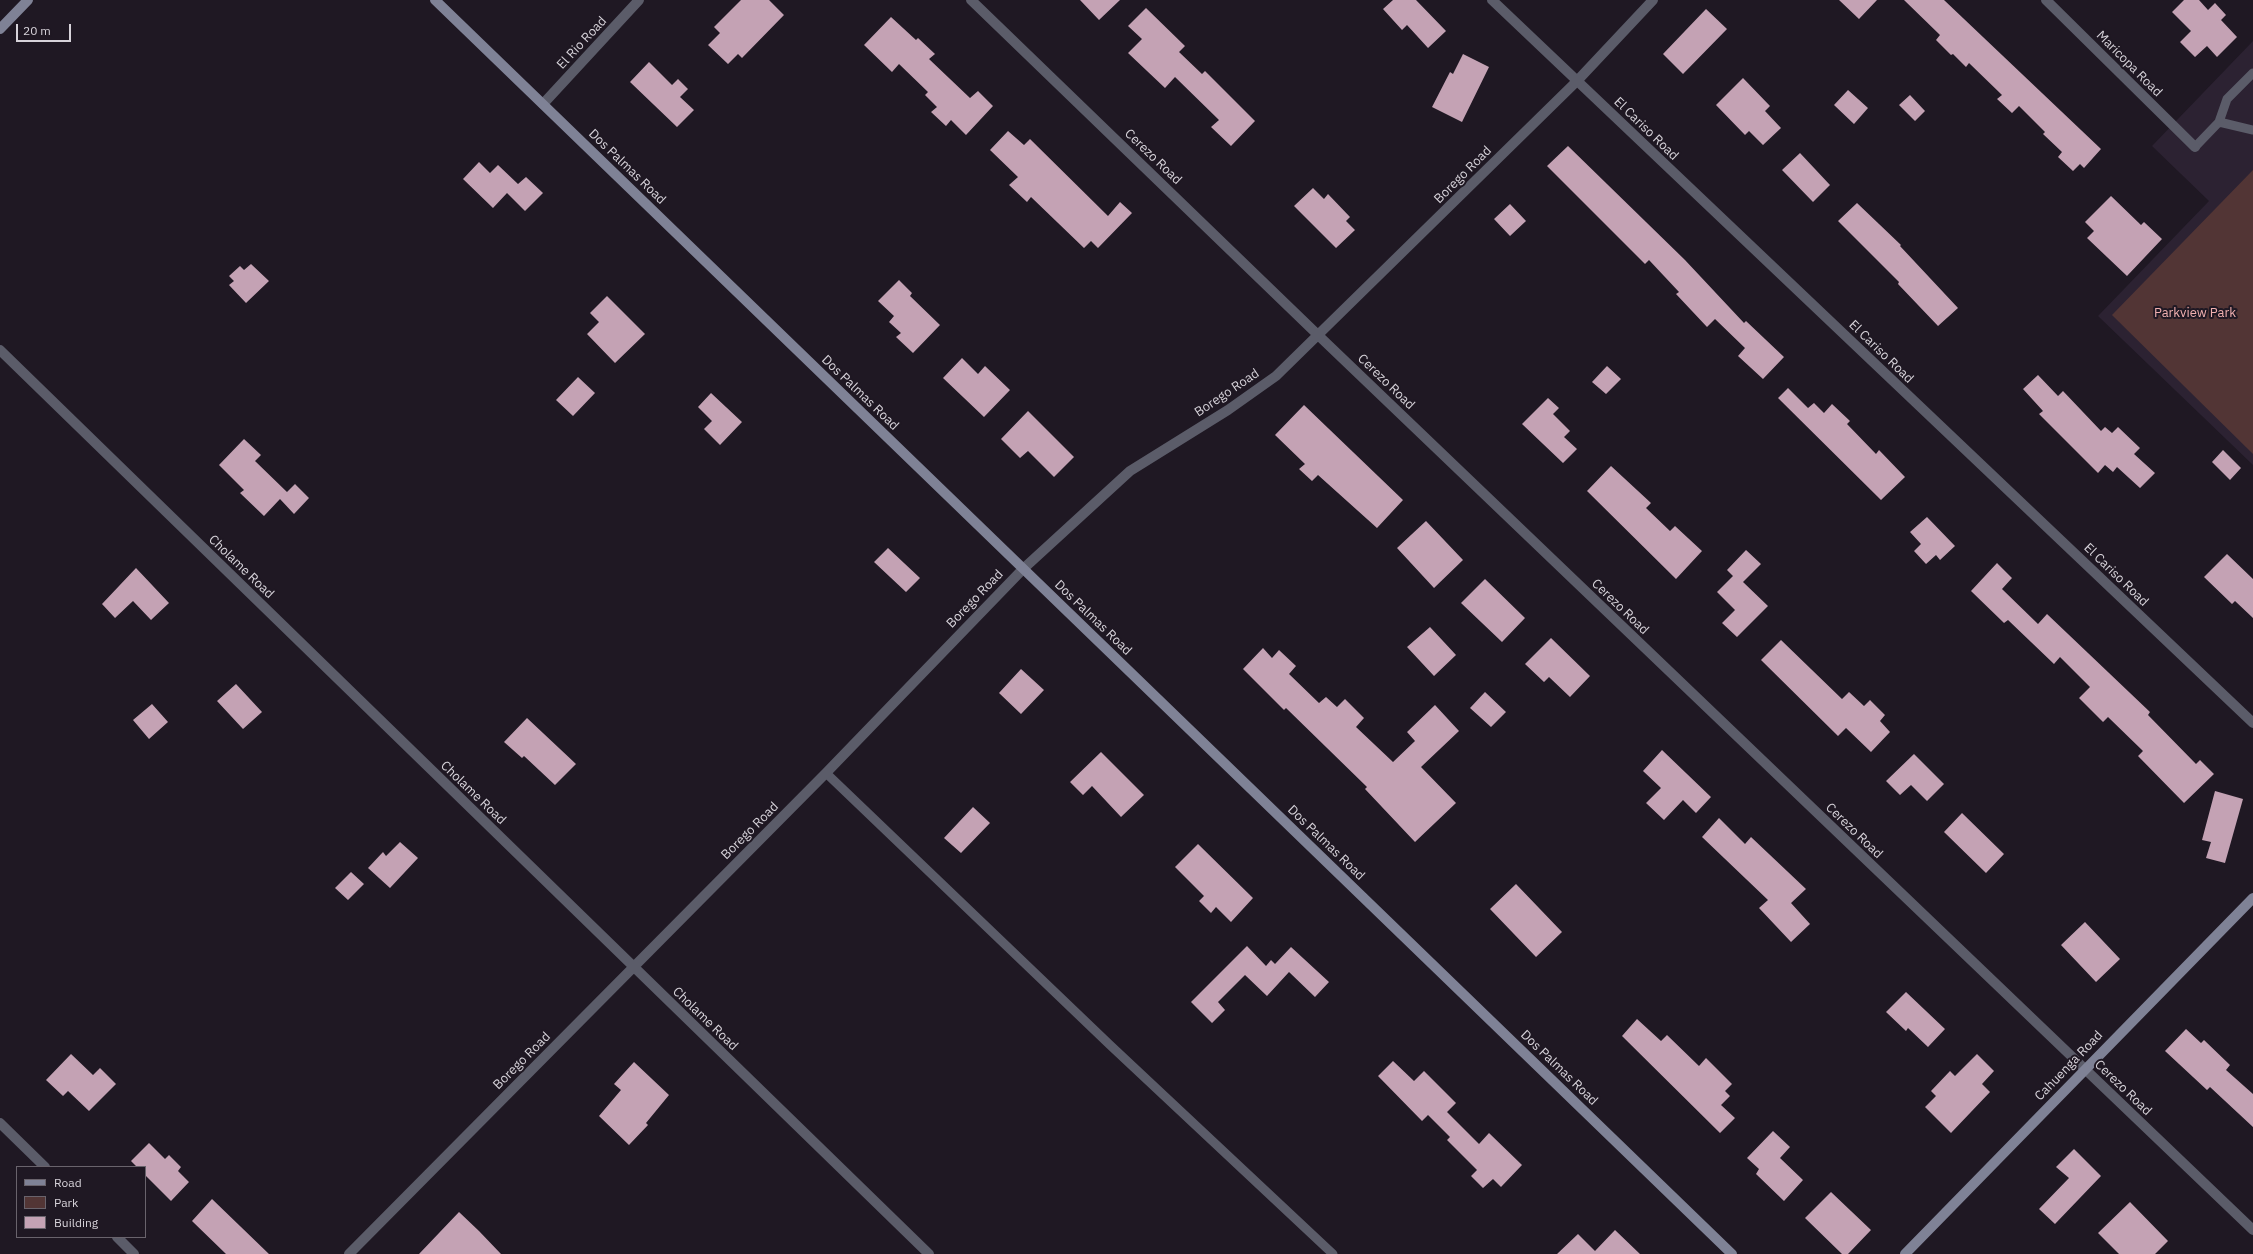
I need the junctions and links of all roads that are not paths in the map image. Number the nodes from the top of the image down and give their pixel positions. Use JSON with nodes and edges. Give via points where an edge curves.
{"nodes":[{"id":1,"x":28,"y":0,"type":"edge"},
{"id":2,"x":435,"y":0,"type":"edge"},
{"id":3,"x":639,"y":0,"type":"edge"},
{"id":4,"x":971,"y":0,"type":"edge"},
{"id":5,"x":1492,"y":0,"type":"edge"},
{"id":6,"x":1653,"y":0,"type":"edge"},
{"id":7,"x":2046,"y":0,"type":"edge"},
{"id":8,"x":0,"y":29,"type":"edge"},
{"id":9,"x":2253,"y":73,"type":"edge"},
{"id":10,"x":1577,"y":81,"type":"junction"},
{"id":11,"x":543,"y":104,"type":"junction"},
{"id":12,"x":2219,"y":122,"type":"junction"},
{"id":13,"x":2253,"y":130,"type":"edge"},
{"id":14,"x":2195,"y":147,"type":"joint"},
{"id":15,"x":1319,"y":336,"type":"junction"},
{"id":16,"x":0,"y":350,"type":"edge"},
{"id":17,"x":1022,"y":568,"type":"junction"},
{"id":18,"x":2253,"y":723,"type":"edge"},
{"id":19,"x":826,"y":773,"type":"junction"},
{"id":20,"x":2253,"y":898,"type":"edge"},
{"id":21,"x":633,"y":967,"type":"junction"},
{"id":22,"x":2084,"y":1069,"type":"junction"},
{"id":23,"x":0,"y":1124,"type":"edge"},
{"id":24,"x":44,"y":1166,"type":"edge"},
{"id":25,"x":2253,"y":1230,"type":"edge"},
{"id":26,"x":118,"y":1238,"type":"edge"},
{"id":27,"x":134,"y":1254,"type":"edge"},
{"id":28,"x":349,"y":1254,"type":"edge"},
{"id":29,"x":929,"y":1254,"type":"edge"},
{"id":30,"x":1333,"y":1254,"type":"edge"},
{"id":31,"x":1732,"y":1254,"type":"edge"},
{"id":32,"x":1905,"y":1254,"type":"edge"}],
"edges":[{"from":1,"to":8,"type":"street"},
{"from":2,"to":11,"type":"street","name":"Dos Palmas Road"},
{"from":3,"to":11,"type":"street","name":"El Rio Road"},
{"from":4,"to":15,"type":"street","name":"Cerezo Road"},
{"from":5,"to":10,"type":"street","name":"El Cariso Road"},
{"from":6,"to":10,"type":"street","name":"Borego Road"},
{"from":7,"to":14,"type":"street","name":"Maricopa Road"},
{"from":9,"to":12,"type":"lane","via":[[2227,99]]},
{"from":10,"to":15,"type":"street","name":"Borego Road"},
{"from":10,"to":18,"type":"street","name":"El Cariso Road"},
{"from":11,"to":17,"type":"street","name":"Dos Palmas Road"},
{"from":12,"to":13,"type":"lane"},
{"from":12,"to":14,"type":"lane"},
{"from":15,"to":17,"type":"street","name":"Borego Road","via":[[1276,376],[1228,410],[1130,471]]},
{"from":15,"to":22,"type":"street","name":"Cerezo Road"},
{"from":16,"to":21,"type":"street","name":"Cholame Road"},
{"from":17,"to":19,"type":"street","name":"Borego Road"},
{"from":17,"to":31,"type":"street","name":"Dos Palmas Road"},
{"from":19,"to":21,"type":"street","name":"Borego Road"},
{"from":19,"to":30,"type":"lane"},
{"from":20,"to":22,"type":"street","name":"Cahuenga Road"},
{"from":21,"to":28,"type":"street","name":"Borego Road"},
{"from":21,"to":29,"type":"street","name":"Cholame Road"},
{"from":22,"to":25,"type":"street","name":"Cerezo Road"},
{"from":22,"to":32,"type":"street","name":"Cahuenga Road"},
{"from":23,"to":24,"type":"street"},
{"from":26,"to":27,"type":"street"}]}
